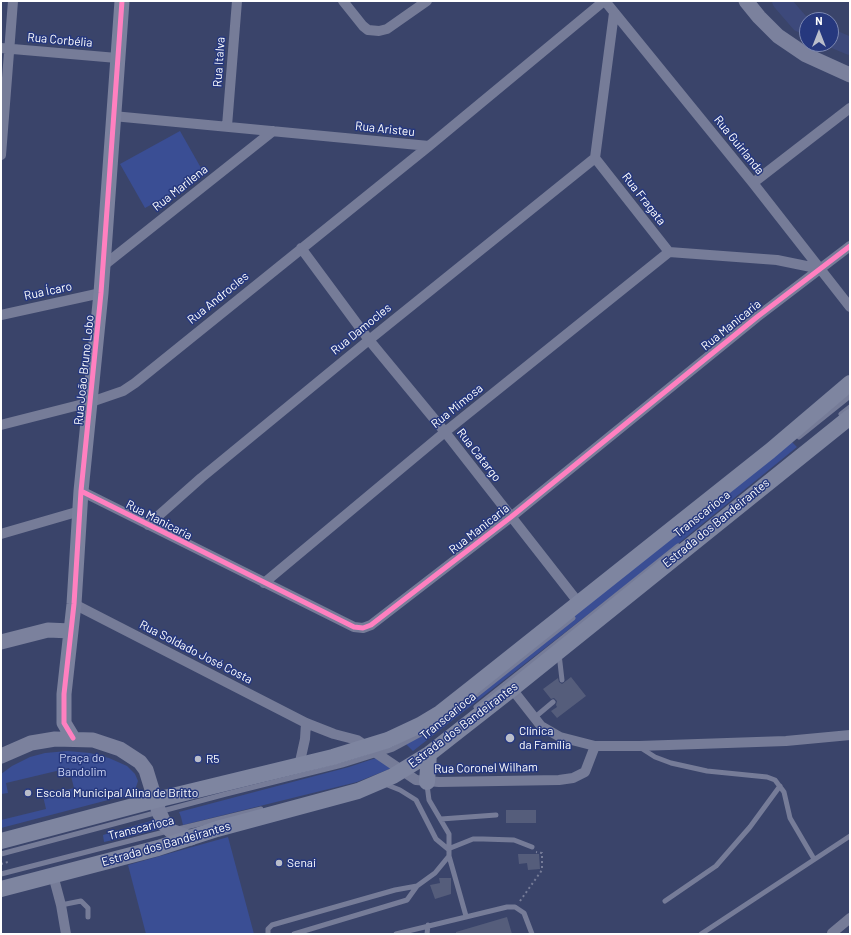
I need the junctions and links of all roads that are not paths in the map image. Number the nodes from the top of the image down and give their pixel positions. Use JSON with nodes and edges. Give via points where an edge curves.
{"nodes":[{"id":1,"x":13,"y":1,"type":"edge"},
{"id":2,"x":122,"y":1,"type":"edge"},
{"id":3,"x":237,"y":1,"type":"edge"},
{"id":4,"x":343,"y":1,"type":"edge"},
{"id":5,"x":427,"y":1,"type":"edge"},
{"id":6,"x":604,"y":1,"type":"edge"},
{"id":7,"x":746,"y":1,"type":"edge"},
{"id":8,"x":614,"y":13,"type":"junction"},
{"id":9,"x":5,"y":49,"type":"edge"},
{"id":10,"x":117,"y":58,"type":"junction"},
{"id":11,"x":850,"y":75,"type":"edge"},
{"id":12,"x":850,"y":108,"type":"edge"},
{"id":13,"x":113,"y":116,"type":"junction"},
{"id":14,"x":227,"y":126,"type":"junction"},
{"id":15,"x":273,"y":131,"type":"junction"},
{"id":16,"x":429,"y":146,"type":"junction"},
{"id":17,"x":1,"y":155,"type":"edge"},
{"id":18,"x":595,"y":158,"type":"junction"},
{"id":19,"x":753,"y":184,"type":"junction"},
{"id":20,"x":850,"y":246,"type":"edge"},
{"id":21,"x":301,"y":248,"type":"junction"},
{"id":22,"x":669,"y":252,"type":"junction"},
{"id":23,"x":103,"y":266,"type":"junction"},
{"id":24,"x":821,"y":269,"type":"junction"},
{"id":25,"x":101,"y":293,"type":"junction"},
{"id":26,"x":850,"y":307,"type":"edge"},
{"id":27,"x":1,"y":314,"type":"edge"},
{"id":28,"x":369,"y":340,"type":"junction"},
{"id":29,"x":850,"y":383,"type":"edge"},
{"id":30,"x":850,"y":396,"type":"edge"},
{"id":31,"x":91,"y":402,"type":"junction"},
{"id":32,"x":850,"y":407,"type":"edge"},
{"id":33,"x":844,"y":417,"type":"edge"},
{"id":34,"x":1,"y":425,"type":"edge"},
{"id":35,"x":445,"y":432,"type":"junction"},
{"id":36,"x":793,"y":441,"type":"dead end"},
{"id":37,"x":81,"y":491,"type":"junction"},
{"id":38,"x":80,"y":511,"type":"junction"},
{"id":39,"x":511,"y":517,"type":"junction"},
{"id":40,"x":148,"y":525,"type":"junction"},
{"id":41,"x":1,"y":534,"type":"edge"},
{"id":42,"x":685,"y":540,"type":"dead end"},
{"id":43,"x":264,"y":583,"type":"junction"},
{"id":44,"x":74,"y":604,"type":"junction"},
{"id":45,"x":577,"y":609,"type":"junction"},
{"id":46,"x":71,"y":630,"type":"junction"},
{"id":47,"x":1,"y":642,"type":"edge"},
{"id":48,"x":558,"y":652,"type":"junction"},
{"id":49,"x":562,"y":680,"type":"dead end"},
{"id":50,"x":512,"y":689,"type":"junction"},
{"id":51,"x":553,"y":702,"type":"dead end"},
{"id":52,"x":473,"y":710,"type":"dead end"},
{"id":53,"x":533,"y":719,"type":"junction"},
{"id":54,"x":306,"y":723,"type":"junction"},
{"id":55,"x":850,"y":735,"type":"edge"},
{"id":56,"x":73,"y":738,"type":"junction"},
{"id":57,"x":595,"y":746,"type":"junction"},
{"id":58,"x":639,"y":746,"type":"junction"},
{"id":59,"x":372,"y":751,"type":"junction"},
{"id":60,"x":423,"y":754,"type":"junction"},
{"id":61,"x":1,"y":756,"type":"edge"},
{"id":62,"x":299,"y":766,"type":"junction"},
{"id":63,"x":384,"y":775,"type":"junction"},
{"id":64,"x":427,"y":782,"type":"junction"},
{"id":65,"x":780,"y":786,"type":"junction"},
{"id":66,"x":157,"y":806,"type":"junction"},
{"id":67,"x":264,"y":808,"type":"dead end"},
{"id":68,"x":496,"y":815,"type":"dead end"},
{"id":69,"x":441,"y":819,"type":"junction"},
{"id":70,"x":170,"y":831,"type":"junction"},
{"id":71,"x":850,"y":836,"type":"edge"},
{"id":72,"x":191,"y":838,"type":"junction"},
{"id":73,"x":1,"y":841,"type":"edge"},
{"id":74,"x":532,"y":847,"type":"road end"},
{"id":75,"x":448,"y":849,"type":"junction"},
{"id":76,"x":1,"y":854,"type":"edge"},
{"id":77,"x":450,"y":856,"type":"junction"},
{"id":78,"x":814,"y":859,"type":"junction"},
{"id":79,"x":1,"y":874,"type":"edge"},
{"id":80,"x":53,"y":875,"type":"junction"},
{"id":81,"x":417,"y":886,"type":"junction"},
{"id":82,"x":1,"y":889,"type":"edge"},
{"id":83,"x":665,"y":901,"type":"dead end"},
{"id":84,"x":61,"y":905,"type":"junction"},
{"id":85,"x":466,"y":916,"type":"junction"},
{"id":86,"x":88,"y":917,"type":"dead end"},
{"id":87,"x":850,"y":918,"type":"edge"},
{"id":88,"x":428,"y":925,"type":"junction"},
{"id":89,"x":832,"y":933,"type":"edge"},
{"id":90,"x":66,"y":934,"type":"edge"},
{"id":91,"x":268,"y":934,"type":"edge"},
{"id":92,"x":294,"y":934,"type":"edge"},
{"id":93,"x":396,"y":934,"type":"edge"},
{"id":94,"x":427,"y":934,"type":"edge"},
{"id":95,"x":532,"y":934,"type":"edge"},
{"id":96,"x":701,"y":934,"type":"edge"}],
"edges":[{"from":1,"to":9,"type":"street"},
{"from":2,"to":10,"type":"street","name":"Rua João Bruno Lobo"},
{"from":3,"to":14,"type":"street","name":"Rua Italva"},
{"from":4,"to":5,"type":"street","via":[[363,26],[368,30],[379,31],[387,29]]},
{"from":6,"to":8,"type":"street","name":"Rua Guirlanda"},
{"from":6,"to":16,"type":"street","name":"Rua Aristeu"},
{"from":7,"to":11,"type":"street","via":[[778,36],[806,55]]},
{"from":8,"to":18,"type":"street"},
{"from":8,"to":19,"type":"street","name":"Rua Guirlanda"},
{"from":9,"to":10,"type":"street","name":"Rua Corbélia"},
{"from":9,"to":17,"type":"street"},
{"from":10,"to":13,"type":"street","name":"Rua João Bruno Lobo"},
{"from":12,"to":19,"type":"street"},
{"from":13,"to":14,"type":"street","name":"Rua Aristeu"},
{"from":13,"to":23,"type":"street","name":"Rua João Bruno Lobo"},
{"from":14,"to":15,"type":"street","name":"Rua Aristeu"},
{"from":15,"to":16,"type":"street","name":"Rua Aristeu"},
{"from":15,"to":23,"type":"street","name":"Rua Marilena"},
{"from":16,"to":21,"type":"street","name":"Rua Androcles"},
{"from":18,"to":22,"type":"street","name":"Rua Fragata"},
{"from":18,"to":28,"type":"street","name":"Rua Damocles"},
{"from":19,"to":24,"type":"street","name":"Rua Guirlanda"},
{"from":20,"to":24,"type":"street","name":"Rua Manicaria"},
{"from":21,"to":28,"type":"street","name":"Rua Catargo"},
{"from":21,"to":31,"type":"street","name":"Rua Androcles","via":[[135,383],[123,391]]},
{"from":22,"to":24,"type":"street","via":[[777,260]]},
{"from":22,"to":35,"type":"street","name":"Rua Mimosa"},
{"from":23,"to":25,"type":"street","name":"Rua João Bruno Lobo"},
{"from":24,"to":26,"type":"street","name":"Rua Guirlanda"},
{"from":24,"to":39,"type":"street","name":"Rua Manicaria","via":[[757,317]]},
{"from":25,"to":27,"type":"street","name":"Rua Ícaro"},
{"from":25,"to":31,"type":"street","name":"Rua João Bruno Lobo"},
{"from":28,"to":35,"type":"street","name":"Rua Catargo"},
{"from":28,"to":40,"type":"street","name":"Rua Damocles","via":[[201,478]]},
{"from":29,"to":45,"type":"main road","name":"Estrada dos Bandeirantes"},
{"from":30,"to":36,"type":"lane"},
{"from":31,"to":34,"type":"street","name":"Rua Androcles"},
{"from":31,"to":37,"type":"street","name":"Rua João Bruno Lobo"},
{"from":32,"to":33,"type":"lane"},
{"from":33,"to":48,"type":"main road","name":"Estrada dos Bandeirantes"},
{"from":35,"to":39,"type":"street","name":"Rua Catargo"},
{"from":35,"to":43,"type":"street","name":"Rua Mimosa"},
{"from":37,"to":38,"type":"street","name":"Rua João Bruno Lobo"},
{"from":37,"to":40,"type":"street","name":"Rua Manicaria"},
{"from":38,"to":41,"type":"street"},
{"from":38,"to":44,"type":"street","name":"Rua João Bruno Lobo"},
{"from":39,"to":43,"type":"street","name":"Rua Manicaria","via":[[371,625],[363,628],[354,627]]},
{"from":39,"to":45,"type":"street","name":"Rua Catargo"},
{"from":40,"to":43,"type":"street","name":"Rua Manicaria"},
{"from":42,"to":52,"type":"lane","name":"Transcarioca"},
{"from":44,"to":46,"type":"street","name":"Rua João Bruno Lobo"},
{"from":44,"to":54,"type":"street","name":"Rua Soldado José Costa"},
{"from":45,"to":59,"type":"main road","name":"Estrada dos Bandeirantes","via":[[440,713]]},
{"from":46,"to":47,"type":"street","via":[[48,630]]},
{"from":46,"to":56,"type":"street","name":"Rua João Bruno Lobo","via":[[63,714],[64,723]]},
{"from":48,"to":49,"type":"lane"},
{"from":48,"to":50,"type":"main road","name":"Estrada dos Bandeirantes"},
{"from":50,"to":53,"type":"street"},
{"from":50,"to":60,"type":"main road","name":"Estrada dos Bandeirantes"},
{"from":51,"to":53,"type":"lane"},
{"from":53,"to":57,"type":"street","via":[[550,732]]},
{"from":54,"to":59,"type":"street","name":"Rua Soldado José Costa","via":[[356,740]]},
{"from":54,"to":62,"type":"street"},
{"from":55,"to":58,"type":"street","via":[[786,741]]},
{"from":56,"to":61,"type":"street","via":[[31,743]]},
{"from":56,"to":66,"type":"street","via":[[93,740],[120,749],[140,762],[146,770]]},
{"from":57,"to":58,"type":"street"},
{"from":57,"to":64,"type":"street","name":"Rua Coronel Wilham","via":[[585,772],[573,778]]},
{"from":58,"to":65,"type":"lane","via":[[655,757],[671,763],[707,771],[767,777],[775,780]]},
{"from":59,"to":62,"type":"main road","name":"Estrada dos Bandeirantes"},
{"from":59,"to":63,"type":"street","name":"Rua Coronel Wilham"},
{"from":59,"to":66,"type":"lane","name":"Transcarioca"},
{"from":60,"to":63,"type":"main road","name":"Estrada dos Bandeirantes"},
{"from":60,"to":64,"type":"main road"},
{"from":62,"to":66,"type":"main road","name":"Estrada dos Bandeirantes"},
{"from":63,"to":64,"type":"street","name":"Rua Coronel Wilham"},
{"from":63,"to":72,"type":"main road","name":"Estrada dos Bandeirantes","via":[[358,791]]},
{"from":63,"to":75,"type":"lane","via":[[416,800],[436,839]]},
{"from":64,"to":69,"type":"lane","via":[[429,800]]},
{"from":65,"to":78,"type":"lane","via":[[790,818]]},
{"from":65,"to":83,"type":"lane","via":[[750,827],[716,866]]},
{"from":66,"to":70,"type":"street"},
{"from":66,"to":73,"type":"main road","name":"Estrada dos Bandeirantes"},
{"from":66,"to":76,"type":"lane","name":"Transcarioca"},
{"from":67,"to":70,"type":"lane","name":"Transcarioca"},
{"from":68,"to":69,"type":"lane"},
{"from":69,"to":75,"type":"lane","via":[[449,834]]},
{"from":70,"to":72,"type":"street"},
{"from":70,"to":79,"type":"lane","name":"Transcarioca"},
{"from":71,"to":78,"type":"lane"},
{"from":72,"to":80,"type":"main road","name":"Estrada dos Bandeirantes"},
{"from":74,"to":75,"type":"lane","via":[[514,840],[473,839]]},
{"from":75,"to":77,"type":"lane"},
{"from":77,"to":81,"type":"lane","via":[[435,873]]},
{"from":77,"to":85,"type":"lane"},
{"from":78,"to":96,"type":"lane"},
{"from":80,"to":82,"type":"main road","name":"Estrada dos Bandeirantes"},
{"from":80,"to":84,"type":"street"},
{"from":81,"to":91,"type":"lane","via":[[272,925],[268,929]]},
{"from":81,"to":92,"type":"lane","via":[[407,900]]},
{"from":84,"to":86,"type":"lane","via":[[81,901],[88,908]]},
{"from":84,"to":90,"type":"street"},
{"from":85,"to":88,"type":"lane"},
{"from":85,"to":95,"type":"lane","via":[[515,907],[524,913]]},
{"from":87,"to":89,"type":"street"},
{"from":88,"to":93,"type":"lane"},
{"from":88,"to":94,"type":"lane"}]}
